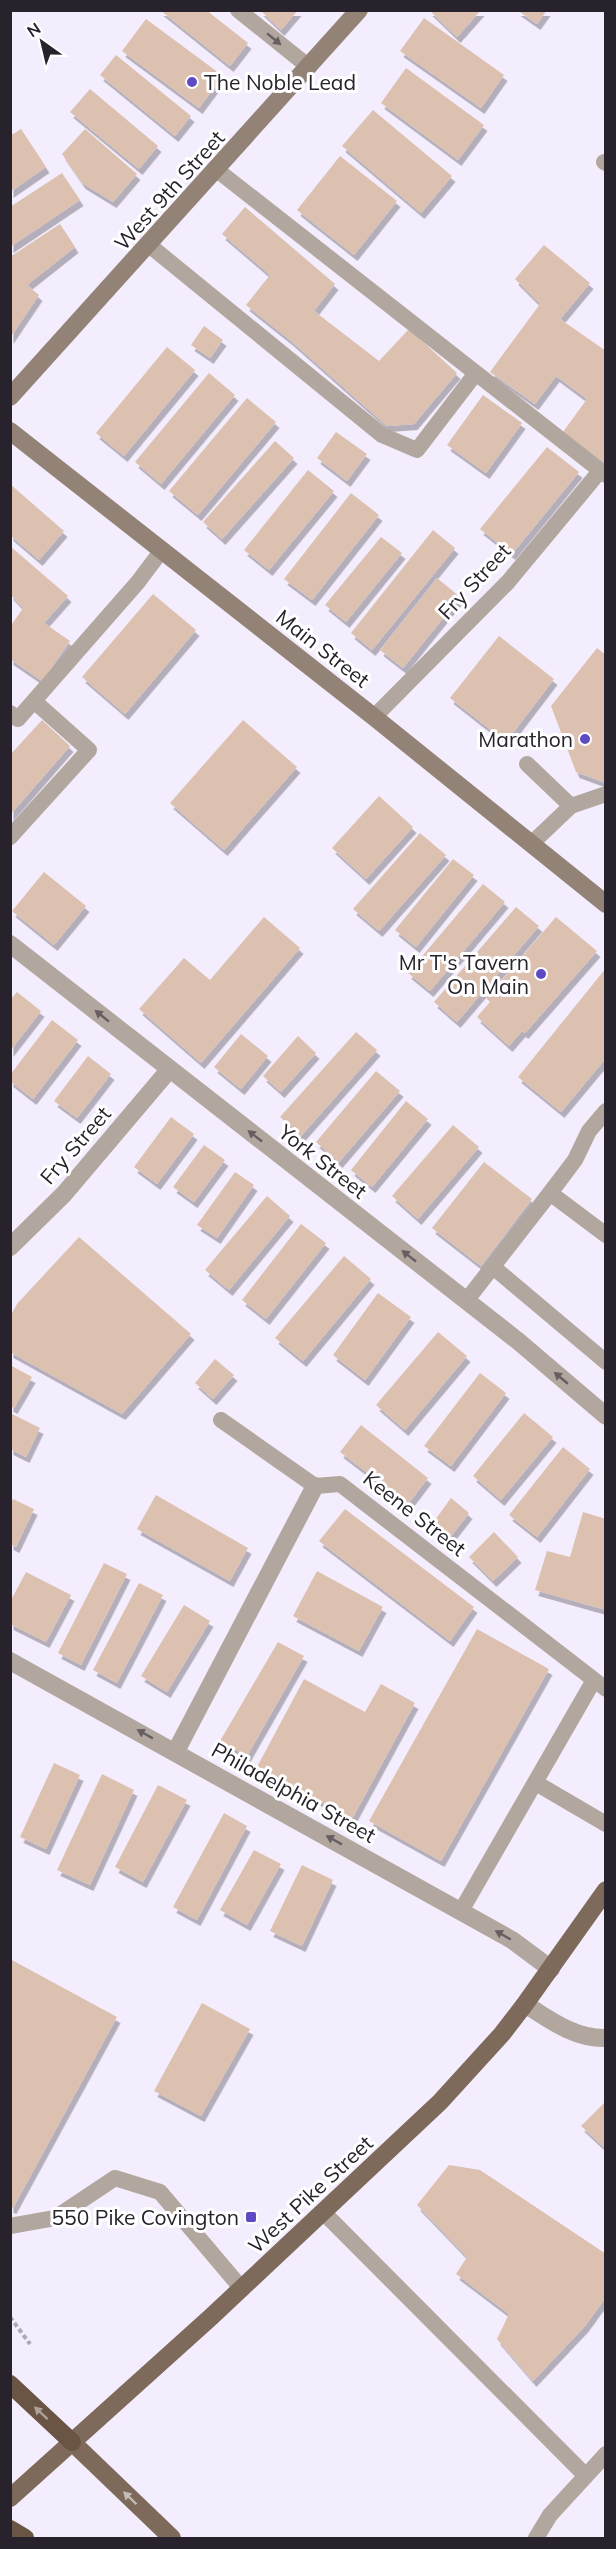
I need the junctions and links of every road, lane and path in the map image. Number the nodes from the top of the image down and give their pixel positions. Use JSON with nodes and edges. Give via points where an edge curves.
{"nodes":[{"id":1,"x":238,"y":10,"type":"edge"},
{"id":2,"x":358,"y":10,"type":"edge"},
{"id":3,"x":309,"y":67,"type":"junction"},
{"id":4,"x":217,"y":170,"type":"junction"},
{"id":5,"x":149,"y":245,"type":"junction"},
{"id":6,"x":476,"y":373,"type":"junction"},
{"id":7,"x":10,"y":397,"type":"edge"},
{"id":8,"x":10,"y":431,"type":"edge"},
{"id":9,"x":603,"y":473,"type":"edge"},
{"id":10,"x":162,"y":550,"type":"junction"},
{"id":11,"x":34,"y":701,"type":"junction"},
{"id":12,"x":10,"y":713,"type":"edge"},
{"id":13,"x":374,"y":717,"type":"junction"},
{"id":14,"x":527,"y":764,"type":"dead end"},
{"id":15,"x":605,"y":795,"type":"edge"},
{"id":16,"x":571,"y":806,"type":"junction"},
{"id":17,"x":10,"y":837,"type":"edge"},
{"id":18,"x":531,"y":844,"type":"junction"},
{"id":19,"x":606,"y":904,"type":"edge"},
{"id":20,"x":10,"y":944,"type":"edge"},
{"id":21,"x":169,"y":1070,"type":"junction"},
{"id":22,"x":606,"y":1111,"type":"edge"},
{"id":23,"x":550,"y":1193,"type":"junction"},
{"id":24,"x":606,"y":1235,"type":"edge"},
{"id":25,"x":10,"y":1247,"type":"edge"},
{"id":26,"x":493,"y":1267,"type":"junction"},
{"id":27,"x":466,"y":1301,"type":"junction"},
{"id":28,"x":606,"y":1362,"type":"edge"},
{"id":29,"x":606,"y":1416,"type":"edge"},
{"id":30,"x":221,"y":1420,"type":"dead end"},
{"id":31,"x":315,"y":1486,"type":"junction"},
{"id":32,"x":10,"y":1661,"type":"edge"},
{"id":33,"x":600,"y":1685,"type":"edge"},
{"id":34,"x":176,"y":1751,"type":"junction"},
{"id":35,"x":536,"y":1783,"type":"junction"},
{"id":36,"x":606,"y":1824,"type":"edge"},
{"id":37,"x":606,"y":1890,"type":"edge"},
{"id":38,"x":461,"y":1911,"type":"junction"},
{"id":39,"x":551,"y":1969,"type":"junction"},
{"id":40,"x":525,"y":2004,"type":"junction"},
{"id":41,"x":606,"y":2038,"type":"edge"},
{"id":42,"x":323,"y":2212,"type":"junction"},
{"id":43,"x":10,"y":2226,"type":"edge"},
{"id":44,"x":242,"y":2289,"type":"junction"},
{"id":45,"x":10,"y":2317,"type":"edge"},
{"id":46,"x":30,"y":2344,"type":"dead end"},
{"id":47,"x":10,"y":2384,"type":"edge"},
{"id":48,"x":72,"y":2442,"type":"junction"},
{"id":49,"x":606,"y":2454,"type":"edge"},
{"id":50,"x":586,"y":2476,"type":"junction"},
{"id":51,"x":10,"y":2498,"type":"edge"},
{"id":52,"x":10,"y":2529,"type":"edge"},
{"id":53,"x":25,"y":2538,"type":"edge"},
{"id":54,"x":172,"y":2538,"type":"edge"},
{"id":55,"x":536,"y":2538,"type":"edge"}],
"edges":[{"from":1,"to":3,"type":"lane","one_way":true},
{"from":2,"to":3,"type":"main road","name":"West 9th Street"},
{"from":3,"to":4,"type":"main road","name":"West 9th Street"},
{"from":4,"to":5,"type":"main road","name":"West 9th Street"},
{"from":4,"to":6,"type":"lane"},
{"from":5,"to":6,"type":"lane","via":[[382,435],[417,450]]},
{"from":5,"to":7,"type":"main road","name":"West 9th Street"},
{"from":6,"to":9,"type":"lane"},
{"from":8,"to":10,"type":"main road","name":"Main Street"},
{"from":9,"to":13,"type":"lane","name":"Fry Street","via":[[508,582]]},
{"from":10,"to":11,"type":"lane"},
{"from":10,"to":13,"type":"main road","name":"Main Street"},
{"from":11,"to":12,"type":"lane","via":[[18,719]]},
{"from":11,"to":17,"type":"lane","via":[[89,750]]},
{"from":13,"to":18,"type":"main road","name":"Main Street"},
{"from":14,"to":16,"type":"lane"},
{"from":15,"to":16,"type":"lane"},
{"from":16,"to":18,"type":"lane"},
{"from":18,"to":19,"type":"main road","name":"Main Street"},
{"from":21,"to":20,"type":"street","name":"York Street","one_way":true},
{"from":21,"to":25,"type":"street","name":"Fry Street","via":[[64,1194]]},
{"from":27,"to":21,"type":"street","name":"York Street","one_way":true},
{"from":22,"to":23,"type":"lane"},
{"from":23,"to":24,"type":"lane"},
{"from":23,"to":26,"type":"lane"},
{"from":26,"to":27,"type":"lane"},
{"from":26,"to":28,"type":"lane"},
{"from":29,"to":27,"type":"street","name":"York Street","one_way":true},
{"from":30,"to":31,"type":"lane"},
{"from":31,"to":33,"type":"lane","name":"Keene Street","via":[[340,1484]]},
{"from":31,"to":34,"type":"street"},
{"from":34,"to":32,"type":"street","name":"Philadelphia Street","one_way":true},
{"from":33,"to":35,"type":"lane"},
{"from":38,"to":34,"type":"street","name":"Philadelphia Street","one_way":true},
{"from":35,"to":36,"type":"lane"},
{"from":35,"to":38,"type":"lane"},
{"from":37,"to":39,"type":"main road","name":"West Pike Street"},
{"from":39,"to":38,"type":"street","name":"Philadelphia Street","one_way":true,"via":[[512,1940]]},
{"from":39,"to":40,"type":"main road","name":"West Pike Street"},
{"from":40,"to":41,"type":"street","via":[[559,2027],[592,2038]]},
{"from":40,"to":42,"type":"main road","name":"West Pike Street","via":[[440,2102]]},
{"from":42,"to":44,"type":"main road","name":"West Pike Street"},
{"from":42,"to":50,"type":"lane"},
{"from":43,"to":44,"type":"lane","via":[[55,2218],[115,2178],[160,2192]]},
{"from":44,"to":48,"type":"main road","name":"West Pike Street"},
{"from":45,"to":46,"type":"path"},
{"from":48,"to":47,"type":"highway","one_way":true},
{"from":48,"to":51,"type":"main road","name":"West Pike Street"},
{"from":54,"to":48,"type":"main road","one_way":true},
{"from":49,"to":50,"type":"lane"},
{"from":50,"to":55,"type":"lane","via":[[550,2515]]},
{"from":52,"to":53,"type":"highway"}]}
